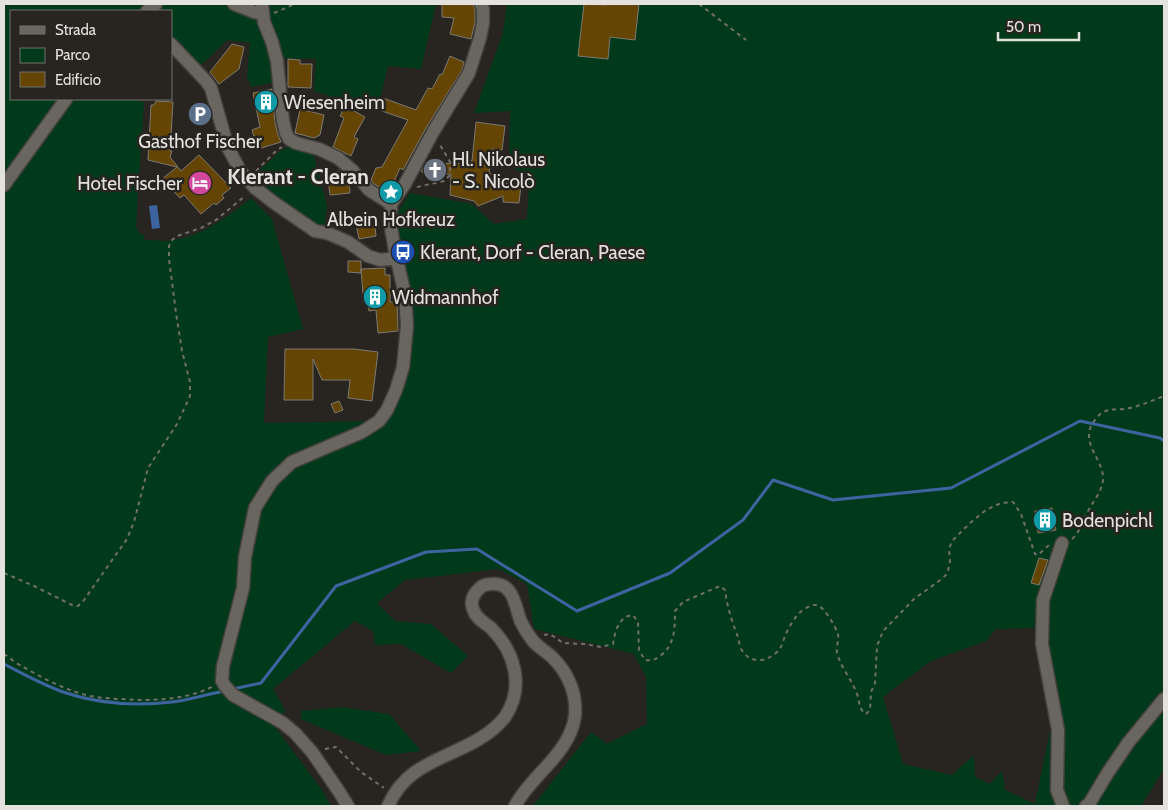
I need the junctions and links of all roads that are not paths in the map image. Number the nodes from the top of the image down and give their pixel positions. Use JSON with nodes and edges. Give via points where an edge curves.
{"nodes":[{"id":1,"x":234,"y":4,"type":"edge"},
{"id":2,"x":481,"y":4,"type":"edge"},
{"id":3,"x":263,"y":9,"type":"edge"},
{"id":4,"x":172,"y":45,"type":"edge"},
{"id":5,"x":65,"y":100,"type":"edge"},
{"id":6,"x":4,"y":185,"type":"edge"},
{"id":7,"x":391,"y":204,"type":"junction"},
{"id":8,"x":396,"y":258,"type":"junction"},
{"id":9,"x":1062,"y":543,"type":"road end"},
{"id":10,"x":1164,"y":699,"type":"edge"},
{"id":11,"x":348,"y":806,"type":"edge"},
{"id":12,"x":388,"y":806,"type":"edge"},
{"id":13,"x":515,"y":806,"type":"edge"},
{"id":14,"x":1063,"y":806,"type":"edge"},
{"id":15,"x":1086,"y":806,"type":"edge"}],
"edges":[{"from":1,"to":3,"type":"street","via":[[254,12]]},
{"from":2,"to":7,"type":"street","via":[[483,23],[469,73]]},
{"from":3,"to":7,"type":"street","via":[[277,61],[286,133],[292,142],[338,158],[369,190]]},
{"from":4,"to":8,"type":"street","via":[[211,88],[228,148],[251,183],[315,231],[348,242],[368,256],[380,260]]},
{"from":5,"to":6,"type":"street"},
{"from":7,"to":8,"type":"street"},
{"from":8,"to":11,"type":"street","via":[[405,295],[407,326],[403,367],[396,390],[379,421],[362,432],[292,462],[272,481],[255,508],[245,557],[243,588],[223,666],[227,687],[295,733],[312,752]]},
{"from":9,"to":14,"type":"street","via":[[1043,600],[1042,644],[1058,730],[1057,790]]},
{"from":10,"to":15,"type":"street","via":[[1128,743]]},
{"from":12,"to":13,"type":"street","via":[[405,780],[420,768],[492,731],[512,703],[516,672],[510,655],[503,642],[478,619],[473,609],[472,601],[480,587],[495,583],[510,591],[522,623],[534,641],[565,672],[575,702],[569,736]]}]}
